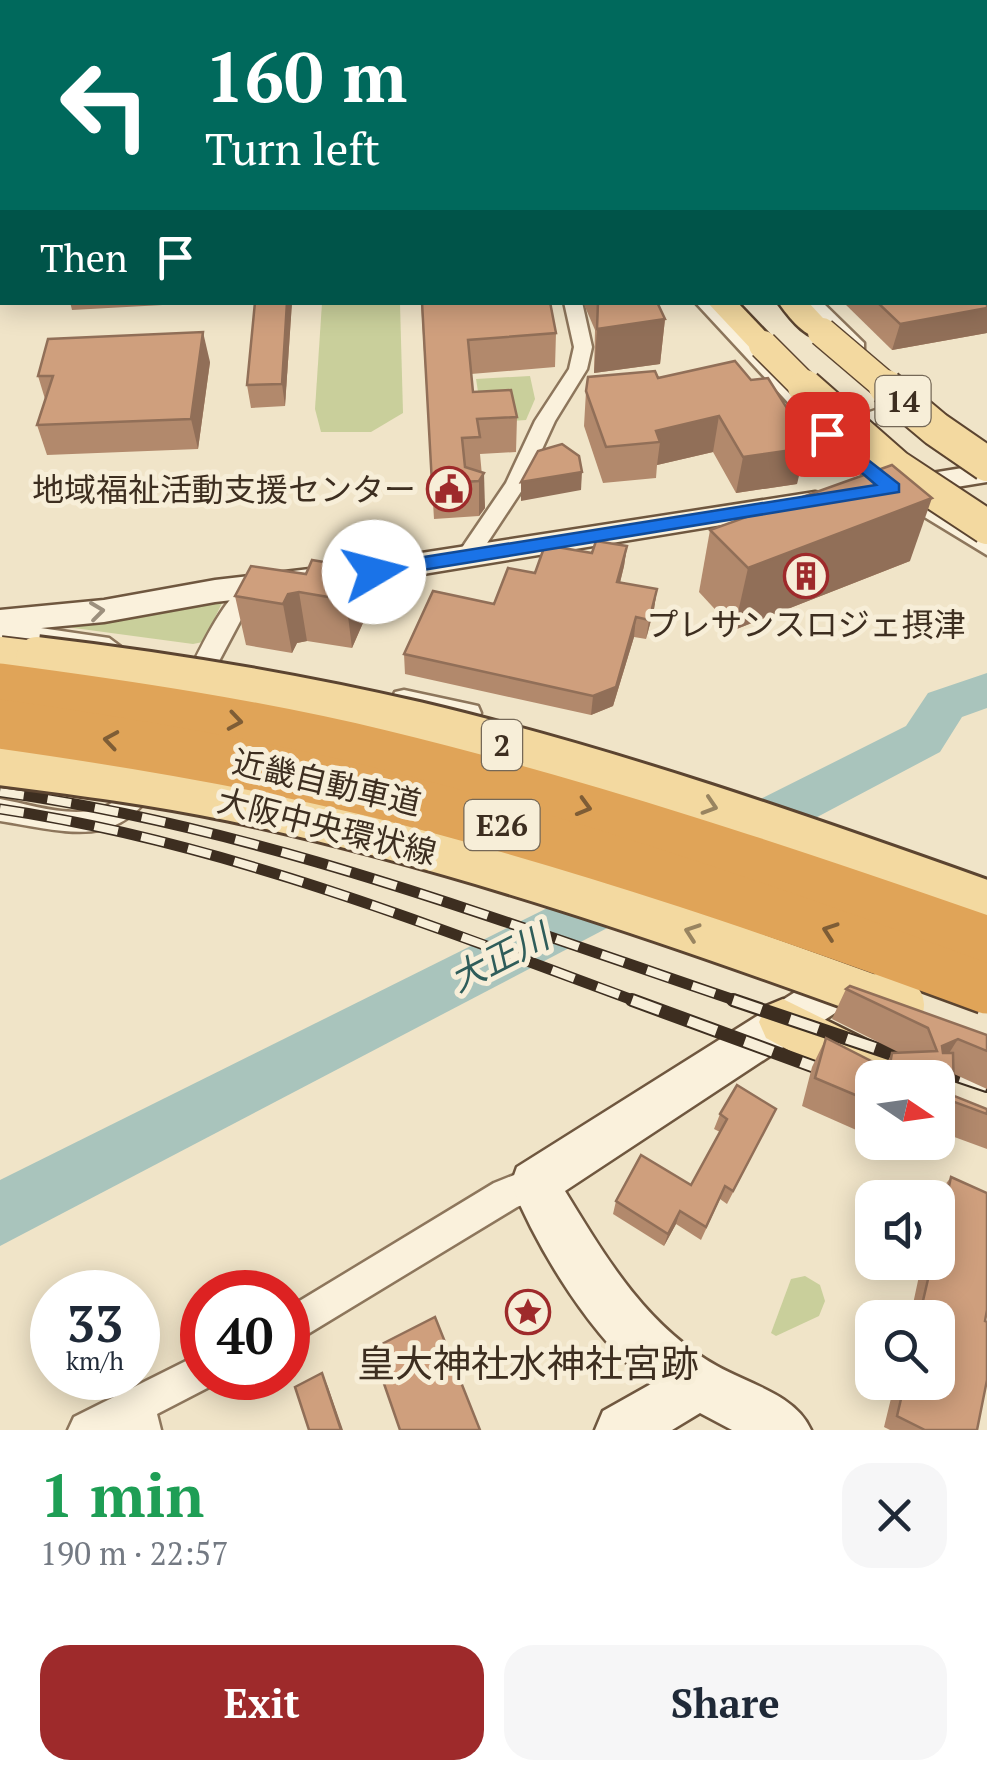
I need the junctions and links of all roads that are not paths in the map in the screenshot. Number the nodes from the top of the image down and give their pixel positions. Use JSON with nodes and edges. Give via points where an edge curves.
{"nodes":[{"id":1,"x":575,"y":305,"type":"edge"},
{"id":2,"x":705,"y":305,"type":"edge"},
{"id":3,"x":724,"y":305,"type":"edge"},
{"id":4,"x":817,"y":317,"type":"edge"},
{"id":5,"x":924,"y":400,"type":"junction"},
{"id":6,"x":827,"y":434,"type":"junction"},
{"id":7,"x":987,"y":449,"type":"edge"},
{"id":8,"x":987,"y":464,"type":"edge"},
{"id":9,"x":987,"y":473,"type":"edge"},
{"id":10,"x":892,"y":488,"type":"junction"},
{"id":11,"x":987,"y":527,"type":"edge"},
{"id":12,"x":987,"y":548,"type":"edge"},
{"id":13,"x":466,"y":558,"type":"junction"},
{"id":14,"x":253,"y":589,"type":"junction"},
{"id":15,"x":0,"y":621,"type":"edge"},
{"id":16,"x":0,"y":630,"type":"edge"},
{"id":17,"x":0,"y":654,"type":"edge"},
{"id":18,"x":206,"y":662,"type":"junction"},
{"id":19,"x":0,"y":688,"type":"edge"},
{"id":20,"x":469,"y":713,"type":"dead end"},
{"id":21,"x":0,"y":724,"type":"edge"},
{"id":22,"x":0,"y":764,"type":"edge"},
{"id":23,"x":0,"y":810,"type":"edge"},
{"id":24,"x":987,"y":899,"type":"edge"},
{"id":25,"x":987,"y":941,"type":"edge"},
{"id":26,"x":987,"y":989,"type":"edge"},
{"id":27,"x":783,"y":1022,"type":"junction"},
{"id":28,"x":944,"y":1023,"type":"edge"},
{"id":29,"x":856,"y":1060,"type":"edge"},
{"id":30,"x":534,"y":1184,"type":"junction"},
{"id":31,"x":310,"y":1315,"type":"edge"},
{"id":32,"x":698,"y":1385,"type":"junction"},
{"id":33,"x":180,"y":1387,"type":"edge"},
{"id":34,"x":139,"y":1418,"type":"edge"},
{"id":35,"x":87,"y":1430,"type":"edge"},
{"id":36,"x":622,"y":1430,"type":"edge"},
{"id":37,"x":784,"y":1430,"type":"edge"}],
"edges":[{"from":1,"to":13,"type":"street","via":[[583,347],[578,370],[516,484]]},
{"from":2,"to":6,"type":"street"},
{"from":3,"to":11,"type":"main road","number":"14","bridge":true,"via":[[822,406],[906,475]]},
{"from":4,"to":5,"type":"street"},
{"from":4,"to":8,"type":"main road","number":"14","bridge":true,"via":[[936,429]]},
{"from":5,"to":6,"type":"street"},
{"from":5,"to":7,"type":"street"},
{"from":6,"to":10,"type":"street"},
{"from":9,"to":10,"type":"street"},
{"from":10,"to":12,"type":"street"},
{"from":10,"to":13,"type":"street"},
{"from":13,"to":14,"type":"street"},
{"from":15,"to":14,"type":"street","one_way":true},
{"from":14,"to":18,"type":"street"},
{"from":16,"to":18,"type":"street"},
{"from":17,"to":24,"type":"main road","number":"2","one_way":true,"bridge":true,"via":[[292,696],[476,737]]},
{"from":18,"to":20,"type":"street"},
{"from":18,"to":23,"type":"street","via":[[125,812],[104,823]]},
{"from":19,"to":25,"type":"highway","name":"近畿自動車道","number":"E26","one_way":true,"bridge":true,"via":[[276,728],[462,772],[652,826]]},
{"from":26,"to":21,"type":"highway","name":"近畿自動車道","number":"E26","one_way":true,"bridge":true,"via":[[636,865],[438,806],[260,764]]},
{"from":28,"to":22,"type":"main road","name":"大阪中央環状線","one_way":true,"bridge":true,"via":[[594,898],[442,854],[257,806]]},
{"from":24,"to":27,"type":"street"},
{"from":27,"to":29,"type":"main road"},
{"from":27,"to":30,"type":"street"},
{"from":30,"to":31,"type":"street"},
{"from":30,"to":32,"type":"street","via":[[628,1326],[650,1352]]},
{"from":32,"to":36,"type":"street"},
{"from":32,"to":37,"type":"street"},
{"from":33,"to":34,"type":"street"},
{"from":34,"to":35,"type":"street"}]}
